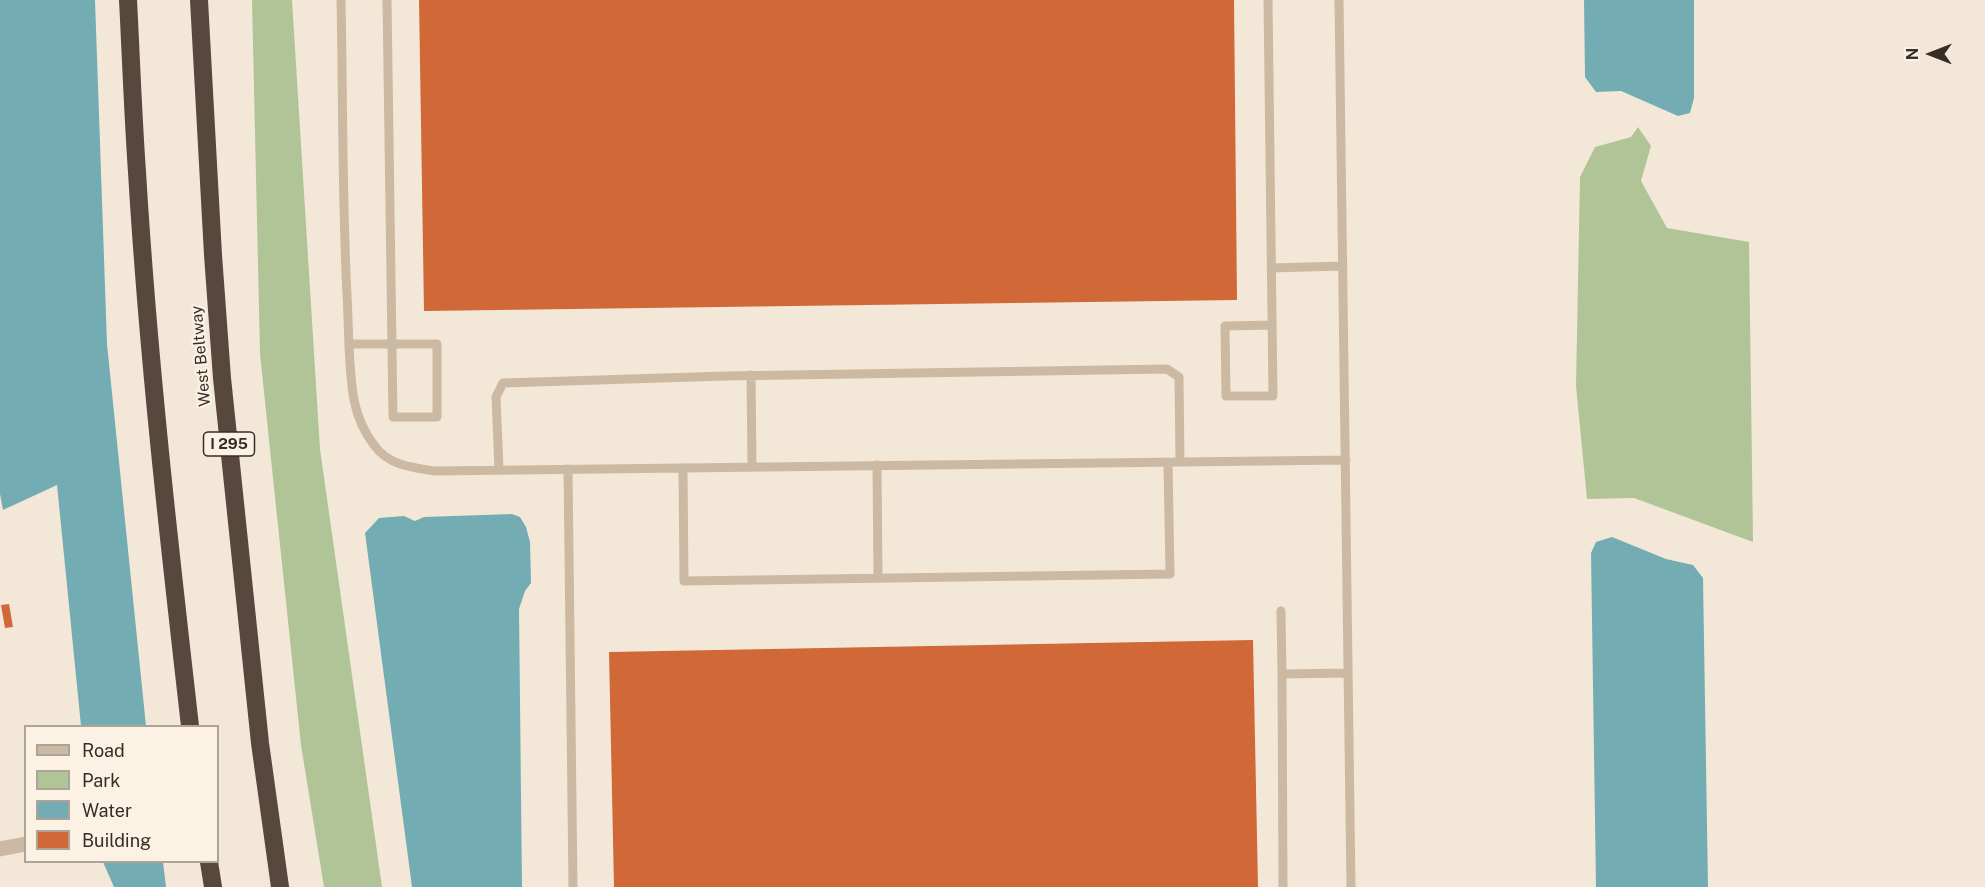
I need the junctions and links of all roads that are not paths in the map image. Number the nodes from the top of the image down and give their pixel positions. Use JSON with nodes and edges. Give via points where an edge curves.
{"nodes":[{"id":1,"x":128,"y":0,"type":"edge"},
{"id":2,"x":199,"y":0,"type":"edge"},
{"id":3,"x":341,"y":0,"type":"edge"},
{"id":4,"x":387,"y":0,"type":"edge"},
{"id":5,"x":1268,"y":0,"type":"edge"},
{"id":6,"x":1339,"y":0,"type":"edge"},
{"id":7,"x":1344,"y":266,"type":"junction"},
{"id":8,"x":1272,"y":268,"type":"junction"},
{"id":9,"x":1272,"y":326,"type":"junction"},
{"id":10,"x":350,"y":344,"type":"junction"},
{"id":11,"x":393,"y":344,"type":"junction"},
{"id":12,"x":751,"y":375,"type":"junction"},
{"id":13,"x":1346,"y":460,"type":"junction"},
{"id":14,"x":1168,"y":462,"type":"junction"},
{"id":15,"x":1180,"y":462,"type":"junction"},
{"id":16,"x":877,"y":465,"type":"junction"},
{"id":17,"x":752,"y":467,"type":"junction"},
{"id":18,"x":683,"y":468,"type":"junction"},
{"id":19,"x":568,"y":469,"type":"junction"},
{"id":20,"x":499,"y":470,"type":"junction"},
{"id":21,"x":878,"y":578,"type":"junction"},
{"id":22,"x":1281,"y":612,"type":"dead end"},
{"id":23,"x":1348,"y":673,"type":"junction"},
{"id":24,"x":1281,"y":674,"type":"junction"},
{"id":25,"x":190,"y":725,"type":"edge"},
{"id":26,"x":24,"y":843,"type":"edge"},
{"id":27,"x":0,"y":849,"type":"edge"},
{"id":28,"x":209,"y":863,"type":"edge"},
{"id":29,"x":213,"y":887,"type":"edge"},
{"id":30,"x":280,"y":887,"type":"edge"},
{"id":31,"x":573,"y":887,"type":"edge"},
{"id":32,"x":1283,"y":887,"type":"edge"},
{"id":33,"x":1351,"y":887,"type":"edge"}],
"edges":[{"from":1,"to":25,"type":"highway","via":[[154,378]]},
{"from":2,"to":30,"type":"highway","name":"West Beltway","number":"I 295","via":[[222,378],[260,744]]},
{"from":3,"to":10,"type":"lane"},
{"from":4,"to":11,"type":"lane"},
{"from":5,"to":8,"type":"lane"},
{"from":6,"to":7,"type":"lane"},
{"from":7,"to":8,"type":"lane"},
{"from":7,"to":13,"type":"lane"},
{"from":8,"to":9,"type":"lane"},
{"from":9,"to":9,"type":"lane","via":[[1226,326],[1226,396],[1273,396]]},
{"from":10,"to":11,"type":"lane"},
{"from":10,"to":20,"type":"lane","via":[[354,401],[363,427],[375,447],[391,461],[435,471]]},
{"from":11,"to":11,"type":"lane","via":[[437,344],[437,417],[393,417]]},
{"from":12,"to":15,"type":"lane","via":[[1167,369],[1179,377]]},
{"from":12,"to":17,"type":"lane"},
{"from":12,"to":20,"type":"lane","via":[[503,382],[496,397]]},
{"from":13,"to":15,"type":"lane"},
{"from":13,"to":23,"type":"lane"},
{"from":14,"to":15,"type":"lane"},
{"from":14,"to":16,"type":"lane"},
{"from":14,"to":21,"type":"lane","via":[[1170,574]]},
{"from":16,"to":17,"type":"lane"},
{"from":16,"to":21,"type":"lane"},
{"from":17,"to":18,"type":"lane"},
{"from":18,"to":19,"type":"lane"},
{"from":18,"to":21,"type":"lane","via":[[684,581]]},
{"from":19,"to":20,"type":"lane"},
{"from":19,"to":31,"type":"lane"},
{"from":22,"to":24,"type":"lane"},
{"from":23,"to":24,"type":"lane"},
{"from":23,"to":33,"type":"lane"},
{"from":24,"to":32,"type":"lane"},
{"from":26,"to":27,"type":"street"},
{"from":28,"to":29,"type":"highway"}]}
